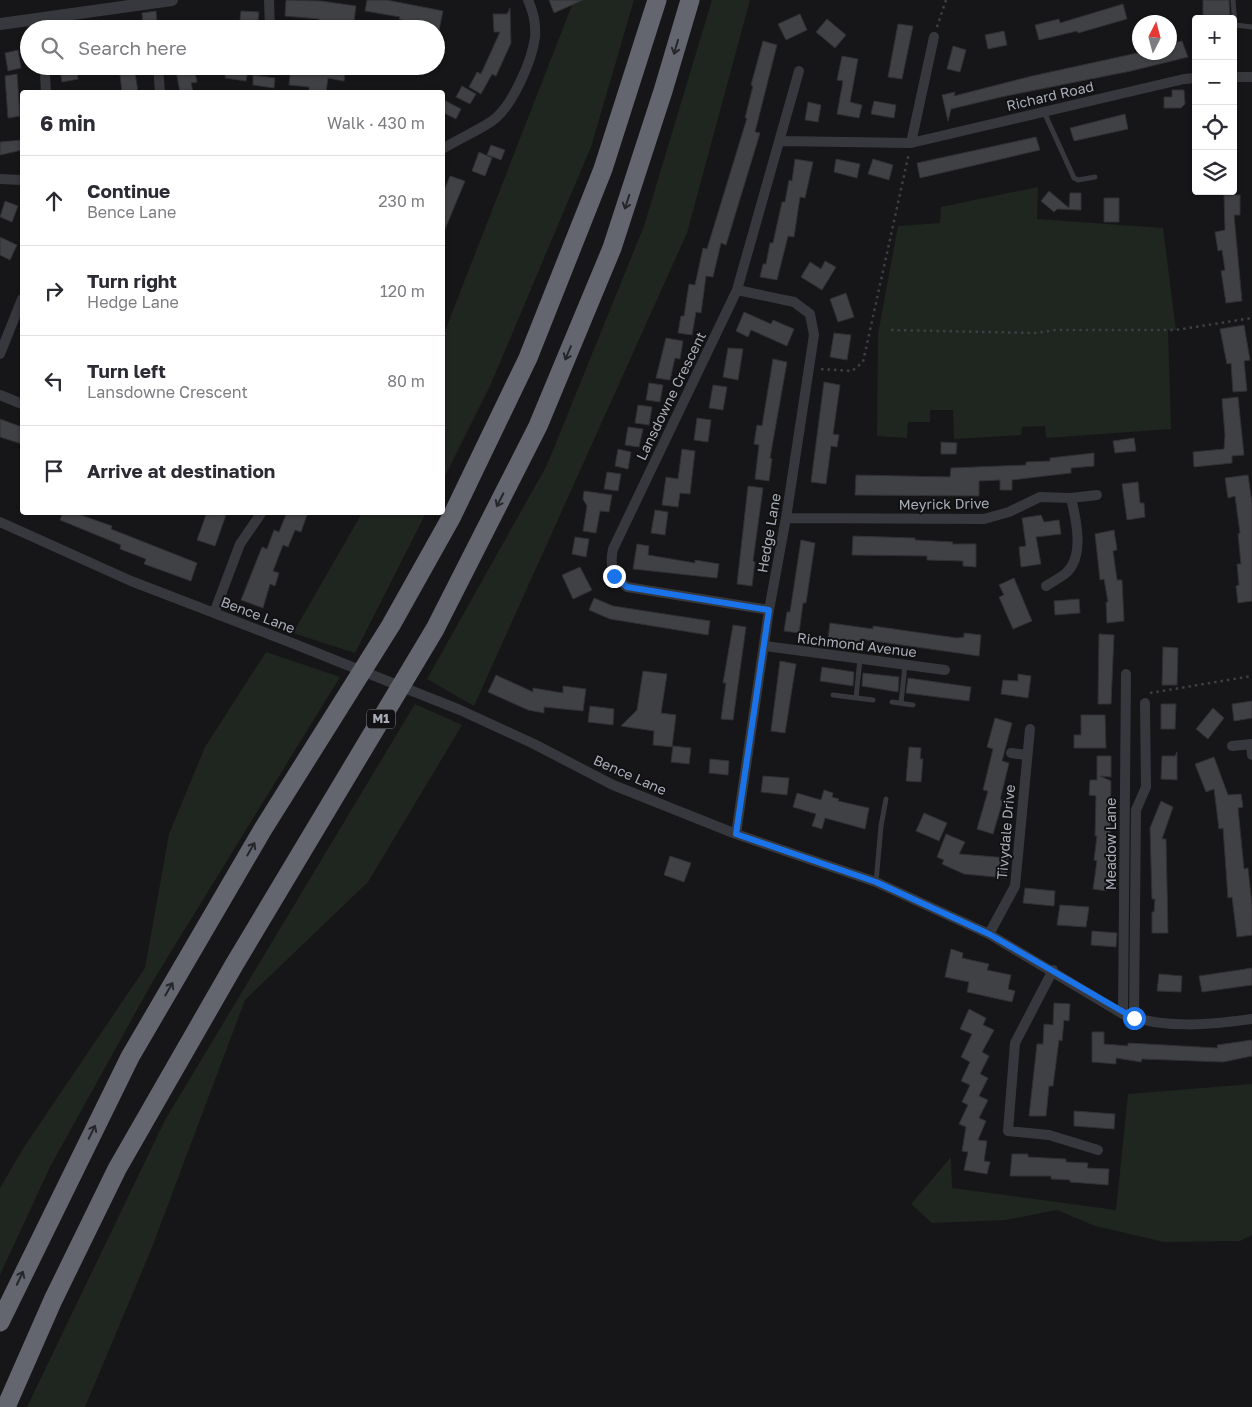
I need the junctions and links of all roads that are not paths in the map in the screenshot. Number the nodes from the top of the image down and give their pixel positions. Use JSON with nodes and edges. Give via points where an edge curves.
{"nodes":[{"id":1,"x":172,"y":0,"type":"edge"},
{"id":2,"x":269,"y":0,"type":"edge"},
{"id":3,"x":528,"y":0,"type":"edge"},
{"id":4,"x":657,"y":0,"type":"edge"},
{"id":5,"x":690,"y":0,"type":"edge"},
{"id":6,"x":1233,"y":0,"type":"edge"},
{"id":7,"x":29,"y":20,"type":"edge"},
{"id":8,"x":271,"y":20,"type":"edge"},
{"id":9,"x":20,"y":21,"type":"edge"},
{"id":10,"x":0,"y":24,"type":"edge"},
{"id":11,"x":1252,"y":27,"type":"edge"},
{"id":12,"x":934,"y":37,"type":"road end"},
{"id":13,"x":799,"y":71,"type":"dead end"},
{"id":14,"x":45,"y":75,"type":"dead end"},
{"id":15,"x":159,"y":75,"type":"edge"},
{"id":16,"x":1237,"y":77,"type":"edge"},
{"id":17,"x":1252,"y":77,"type":"edge"},
{"id":18,"x":1192,"y":78,"type":"edge"},
{"id":19,"x":46,"y":90,"type":"edge"},
{"id":20,"x":160,"y":90,"type":"edge"},
{"id":21,"x":1044,"y":111,"type":"junction"},
{"id":22,"x":780,"y":141,"type":"junction"},
{"id":23,"x":911,"y":143,"type":"junction"},
{"id":24,"x":445,"y":147,"type":"edge"},
{"id":25,"x":1095,"y":177,"type":"dead end"},
{"id":26,"x":0,"y":179,"type":"edge"},
{"id":27,"x":20,"y":180,"type":"edge"},
{"id":28,"x":737,"y":290,"type":"junction"},
{"id":29,"x":20,"y":305,"type":"edge"},
{"id":30,"x":0,"y":354,"type":"edge"},
{"id":31,"x":0,"y":395,"type":"edge"},
{"id":32,"x":20,"y":403,"type":"edge"},
{"id":33,"x":1097,"y":494,"type":"dead end"},
{"id":34,"x":1071,"y":498,"type":"junction"},
{"id":35,"x":260,"y":515,"type":"edge"},
{"id":36,"x":786,"y":518,"type":"junction"},
{"id":37,"x":0,"y":522,"type":"edge"},
{"id":38,"x":1046,"y":586,"type":"dead end"},
{"id":39,"x":769,"y":610,"type":"junction"},
{"id":40,"x":214,"y":613,"type":"junction"},
{"id":41,"x":765,"y":646,"type":"junction"},
{"id":42,"x":860,"y":659,"type":"junction"},
{"id":43,"x":906,"y":665,"type":"junction"},
{"id":44,"x":945,"y":670,"type":"dead end"},
{"id":45,"x":1126,"y":674,"type":"dead end"},
{"id":46,"x":833,"y":695,"type":"dead end"},
{"id":47,"x":856,"y":698,"type":"junction"},
{"id":48,"x":873,"y":700,"type":"dead end"},
{"id":49,"x":892,"y":702,"type":"dead end"},
{"id":50,"x":901,"y":703,"type":"junction"},
{"id":51,"x":1146,"y":703,"type":"dead end"},
{"id":52,"x":913,"y":705,"type":"dead end"},
{"id":53,"x":1030,"y":729,"type":"dead end"},
{"id":54,"x":1251,"y":744,"type":"edge"},
{"id":55,"x":1232,"y":746,"type":"dead end"},
{"id":56,"x":1011,"y":753,"type":"dead end"},
{"id":57,"x":1028,"y":755,"type":"junction"},
{"id":58,"x":1252,"y":755,"type":"edge"},
{"id":59,"x":886,"y":798,"type":"dead end"},
{"id":60,"x":736,"y":834,"type":"junction"},
{"id":61,"x":876,"y":882,"type":"junction"},
{"id":62,"x":989,"y":934,"type":"junction"},
{"id":63,"x":1053,"y":970,"type":"junction"},
{"id":64,"x":1123,"y":1014,"type":"junction"},
{"id":65,"x":1134,"y":1018,"type":"junction"},
{"id":66,"x":1252,"y":1019,"type":"edge"},
{"id":67,"x":1098,"y":1150,"type":"dead end"},
{"id":68,"x":0,"y":1322,"type":"edge"},
{"id":69,"x":6,"y":1407,"type":"edge"}],
"edges":[{"from":1,"to":7,"type":"street"},
{"from":2,"to":8,"type":"street"},
{"from":3,"to":24,"type":"street","via":[[533,11],[535,36],[532,52],[508,106],[493,120]]},
{"from":68,"to":4,"type":"highway","one_way":true,"via":[[130,1057],[263,829],[392,625],[452,516],[532,349],[603,169]]},
{"from":5,"to":69,"type":"highway","number":"M1","one_way":true,"via":[[612,248],[538,426],[435,629],[234,965],[117,1169],[53,1300]]},
{"from":6,"to":11,"type":"lane","via":[[1236,25]]},
{"from":9,"to":10,"type":"street"},
{"from":12,"to":23,"type":"street"},
{"from":13,"to":22,"type":"street","name":"Lansdowne Crescent"},
{"from":14,"to":19,"type":"street"},
{"from":15,"to":20,"type":"street"},
{"from":16,"to":17,"type":"street"},
{"from":18,"to":21,"type":"street","name":"Richard Road"},
{"from":21,"to":23,"type":"street","name":"Richard Road"},
{"from":21,"to":25,"type":"lane","via":[[1074,178]]},
{"from":22,"to":23,"type":"street","name":"Richard Road"},
{"from":22,"to":28,"type":"street","name":"Lansdowne Crescent"},
{"from":26,"to":27,"type":"street"},
{"from":28,"to":36,"type":"street","name":"Hedge Lane","via":[[794,302],[810,314],[814,335]]},
{"from":28,"to":39,"type":"street","name":"Lansdowne Crescent","via":[[613,549],[610,563],[614,576],[627,587]]},
{"from":29,"to":30,"type":"street"},
{"from":31,"to":32,"type":"street"},
{"from":33,"to":34,"type":"street","name":"Meyrick Drive"},
{"from":34,"to":36,"type":"street","name":"Meyrick Drive","via":[[1040,497],[1009,512],[984,519]]},
{"from":34,"to":38,"type":"street","via":[[1077,522],[1073,563],[1067,572]]},
{"from":35,"to":40,"type":"street","via":[[240,544]]},
{"from":36,"to":39,"type":"street","name":"Hedge Lane"},
{"from":37,"to":40,"type":"street","name":"Bence Lane","via":[[131,581]]},
{"from":39,"to":41,"type":"street","name":"Hedge Lane"},
{"from":40,"to":60,"type":"street","name":"Bence Lane","via":[[460,710],[613,785]]},
{"from":41,"to":42,"type":"street","name":"Richmond Avenue"},
{"from":41,"to":60,"type":"street","name":"Hedge Lane"},
{"from":42,"to":43,"type":"street","name":"Richmond Avenue"},
{"from":42,"to":47,"type":"lane"},
{"from":43,"to":44,"type":"street","name":"Richmond Avenue"},
{"from":43,"to":50,"type":"lane"},
{"from":45,"to":64,"type":"street","name":"Meadow Lane"},
{"from":46,"to":47,"type":"lane"},
{"from":47,"to":48,"type":"lane"},
{"from":49,"to":50,"type":"lane"},
{"from":50,"to":52,"type":"lane"},
{"from":51,"to":65,"type":"street","name":"Meadow Lane","via":[[1146,787],[1136,810]]},
{"from":53,"to":57,"type":"street","name":"Tivydale Drive"},
{"from":54,"to":55,"type":"street"},
{"from":54,"to":58,"type":"street"},
{"from":56,"to":57,"type":"street"},
{"from":57,"to":62,"type":"street","name":"Tivydale Drive","via":[[1016,886]]},
{"from":59,"to":61,"type":"lane"},
{"from":60,"to":61,"type":"street","name":"Bence Lane"},
{"from":61,"to":62,"type":"street","name":"Bence Lane"},
{"from":62,"to":63,"type":"street","name":"Bence Lane"},
{"from":63,"to":64,"type":"street","name":"Bence Lane"},
{"from":63,"to":67,"type":"street","via":[[1015,1043],[1008,1131],[1049,1136]]},
{"from":64,"to":65,"type":"street","name":"Bence Lane"},
{"from":65,"to":66,"type":"street","name":"Bence Lane","via":[[1199,1024]]}]}
